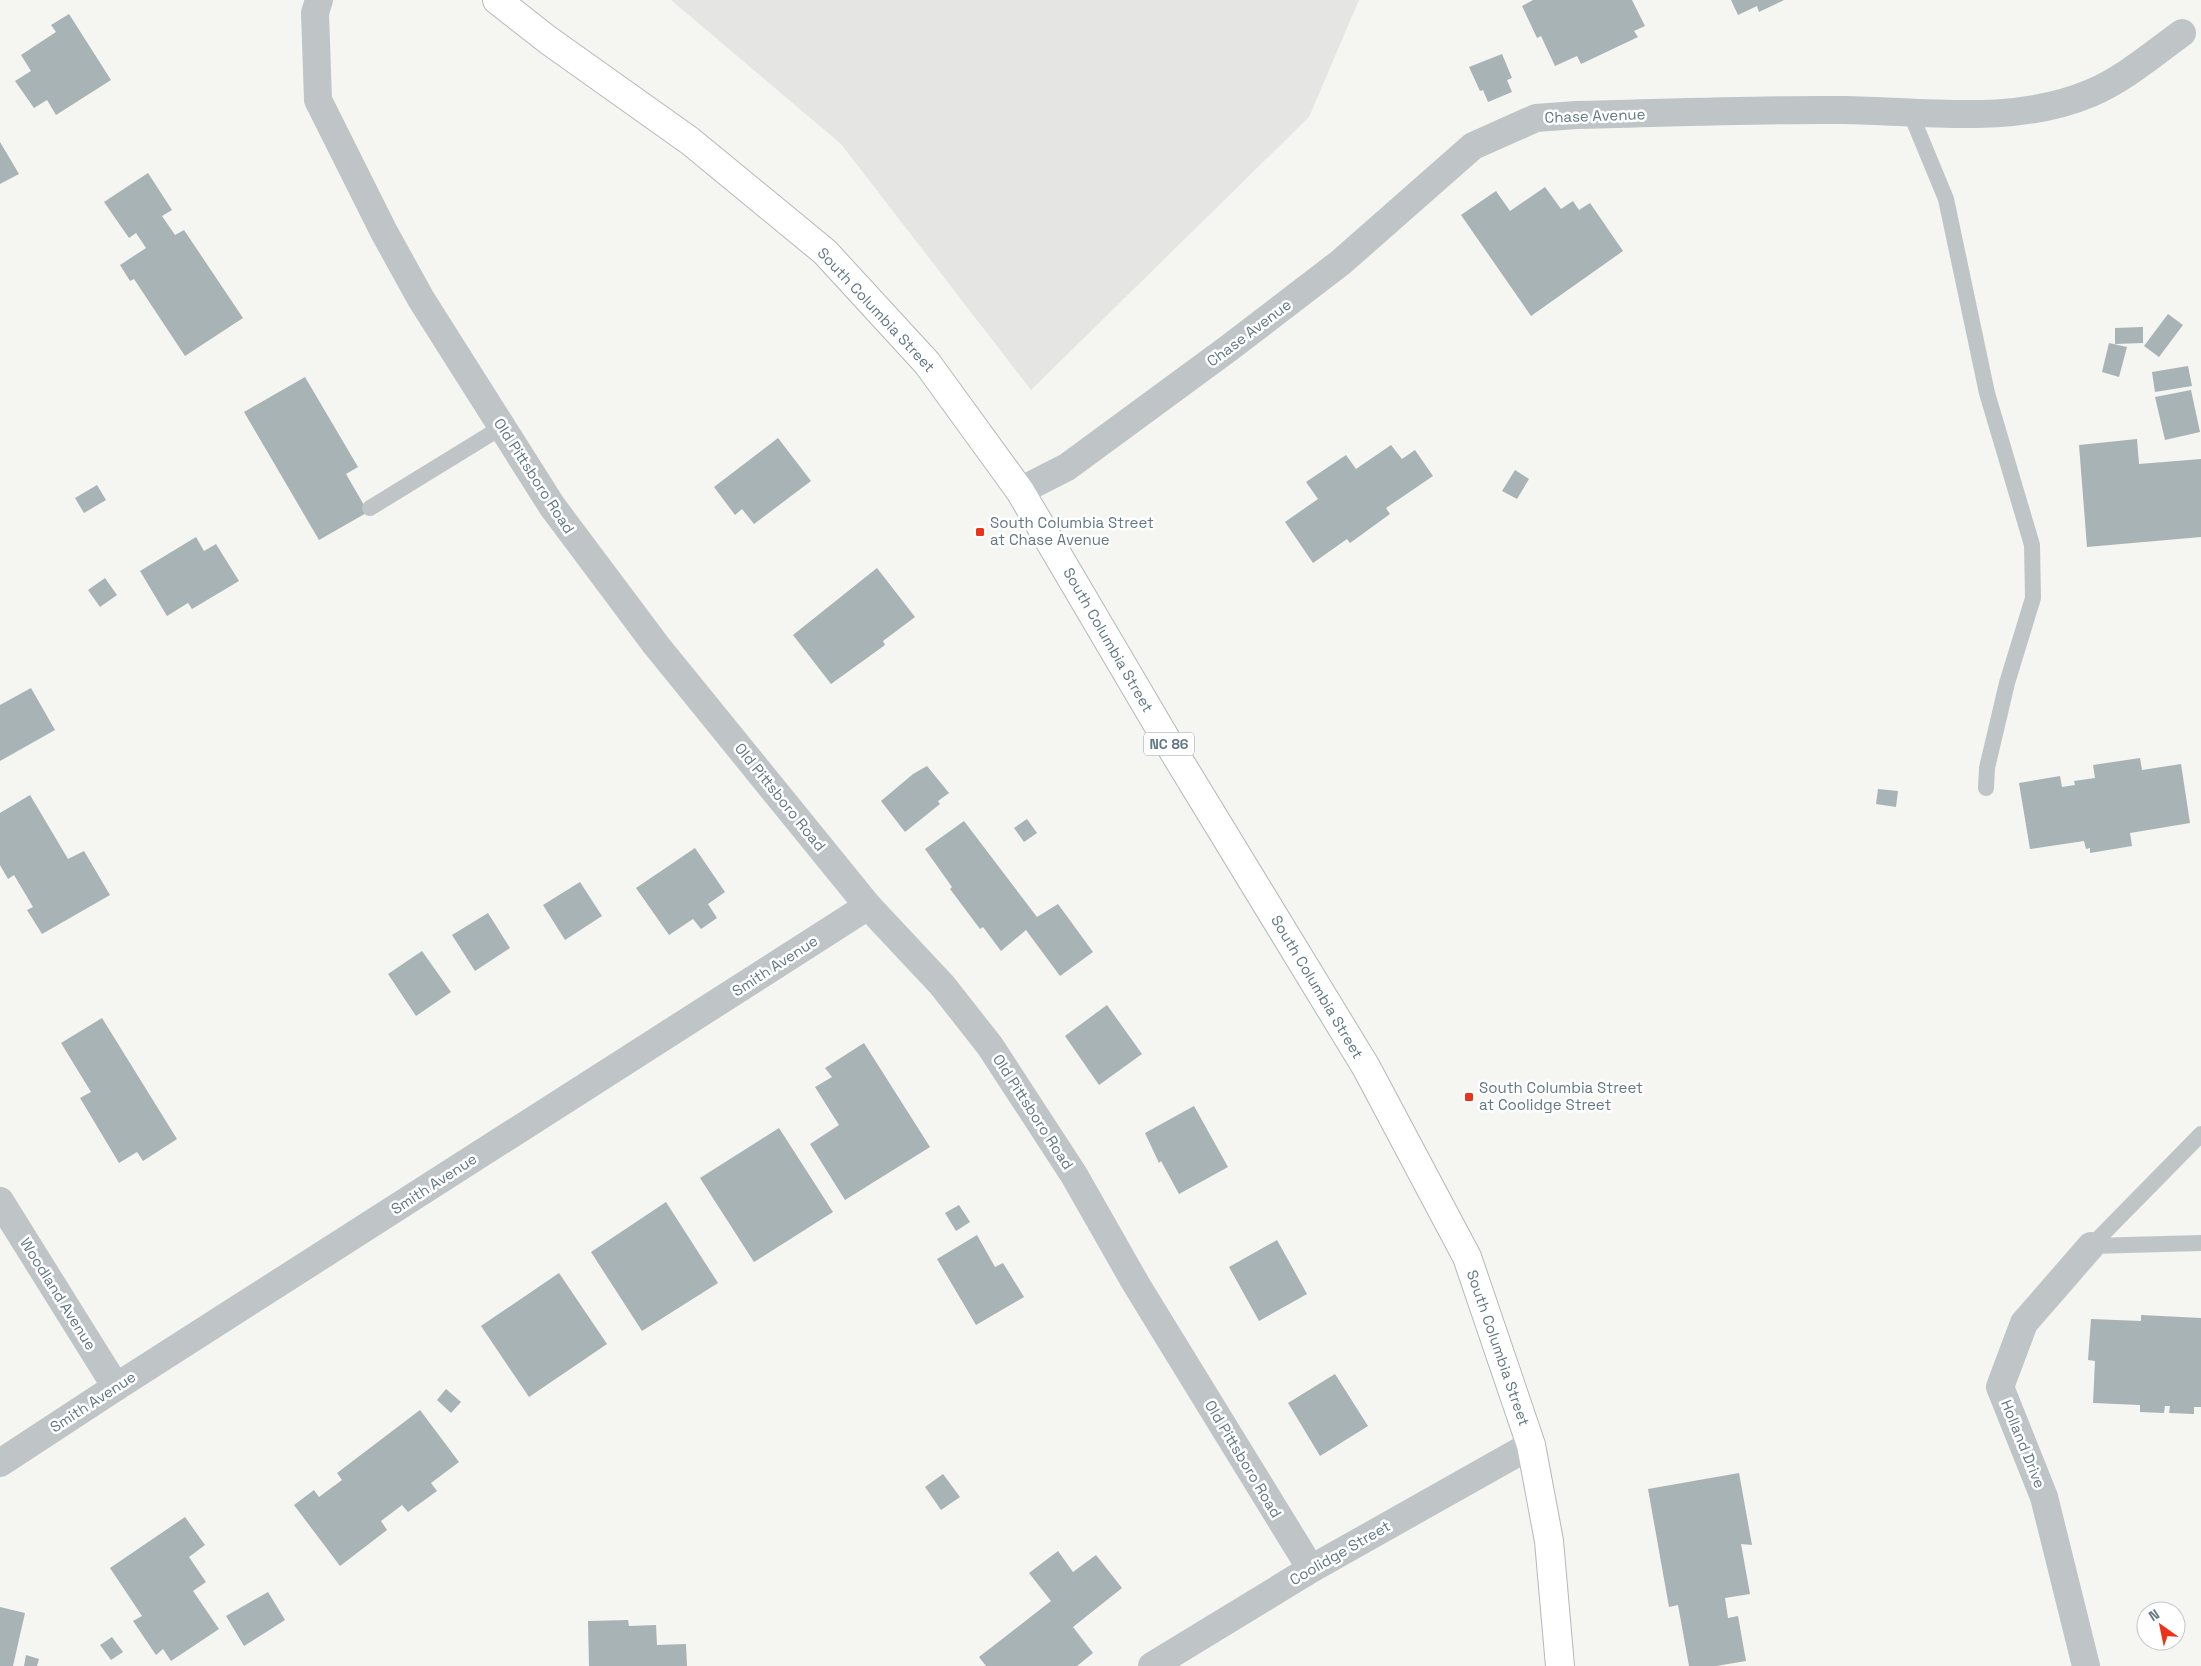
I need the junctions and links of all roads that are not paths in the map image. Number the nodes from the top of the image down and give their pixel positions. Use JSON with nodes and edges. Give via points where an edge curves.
{"nodes":[{"id":1,"x":319,"y":0,"type":"edge"},
{"id":2,"x":497,"y":0,"type":"edge"},
{"id":3,"x":2182,"y":33,"type":"dead end"},
{"id":4,"x":1910,"y":112,"type":"junction"},
{"id":5,"x":502,"y":427,"type":"junction"},
{"id":6,"x":1020,"y":491,"type":"junction"},
{"id":7,"x":370,"y":508,"type":"dead end"},
{"id":8,"x":1986,"y":788,"type":"dead end"},
{"id":9,"x":868,"y":906,"type":"junction"},
{"id":10,"x":2201,"y":1134,"type":"edge"},
{"id":11,"x":0,"y":1201,"type":"edge"},
{"id":12,"x":2201,"y":1243,"type":"edge"},
{"id":13,"x":2090,"y":1246,"type":"junction"},
{"id":14,"x":116,"y":1387,"type":"junction"},
{"id":15,"x":1531,"y":1445,"type":"junction"},
{"id":16,"x":0,"y":1463,"type":"edge"},
{"id":17,"x":1311,"y":1569,"type":"junction"},
{"id":18,"x":1152,"y":1666,"type":"edge"},
{"id":19,"x":1560,"y":1666,"type":"edge"},
{"id":20,"x":2086,"y":1666,"type":"edge"}],
"edges":[{"from":1,"to":5,"type":"street","name":"Old Pittsboro Road","via":[[315,13],[318,100],[421,299]]},
{"from":2,"to":6,"type":"main road","name":"South Columbia Street","number":"NC 86","via":[[690,141],[825,252],[927,364]]},
{"from":3,"to":4,"type":"street","name":"Chase Avenue","via":[[2129,72],[2091,93],[2042,108],[1993,115]]},
{"from":4,"to":6,"type":"street","name":"Chase Avenue","via":[[1824,110],[1536,118],[1473,146],[1340,263],[1244,337],[1067,467]]},
{"from":4,"to":8,"type":"lane","via":[[1946,199],[1987,393],[2032,545],[2033,598],[2007,684],[1987,768]]},
{"from":5,"to":7,"type":"lane"},
{"from":5,"to":9,"type":"street","name":"Old Pittsboro Road","via":[[552,506],[656,645]]},
{"from":6,"to":15,"type":"main road","name":"South Columbia Street","number":"NC 86","via":[[1169,744],[1366,1067],[1466,1257]]},
{"from":9,"to":14,"type":"street","name":"Smith Avenue"},
{"from":9,"to":17,"type":"street","name":"Old Pittsboro Road","via":[[942,985],[990,1046],[1074,1175],[1136,1284]]},
{"from":10,"to":13,"type":"lane"},
{"from":11,"to":14,"type":"street","name":"Woodland Avenue"},
{"from":12,"to":13,"type":"lane"},
{"from":13,"to":20,"type":"street","name":"Holland Drive","via":[[2024,1322],[2000,1388],[2044,1497]]},
{"from":14,"to":16,"type":"street","name":"Smith Avenue"},
{"from":15,"to":17,"type":"street","name":"Coolidge Street"},
{"from":15,"to":19,"type":"main road","name":"South Columbia Street","number":"NC 86","via":[[1549,1541]]},
{"from":17,"to":18,"type":"street","name":"Coolidge Street"}]}
